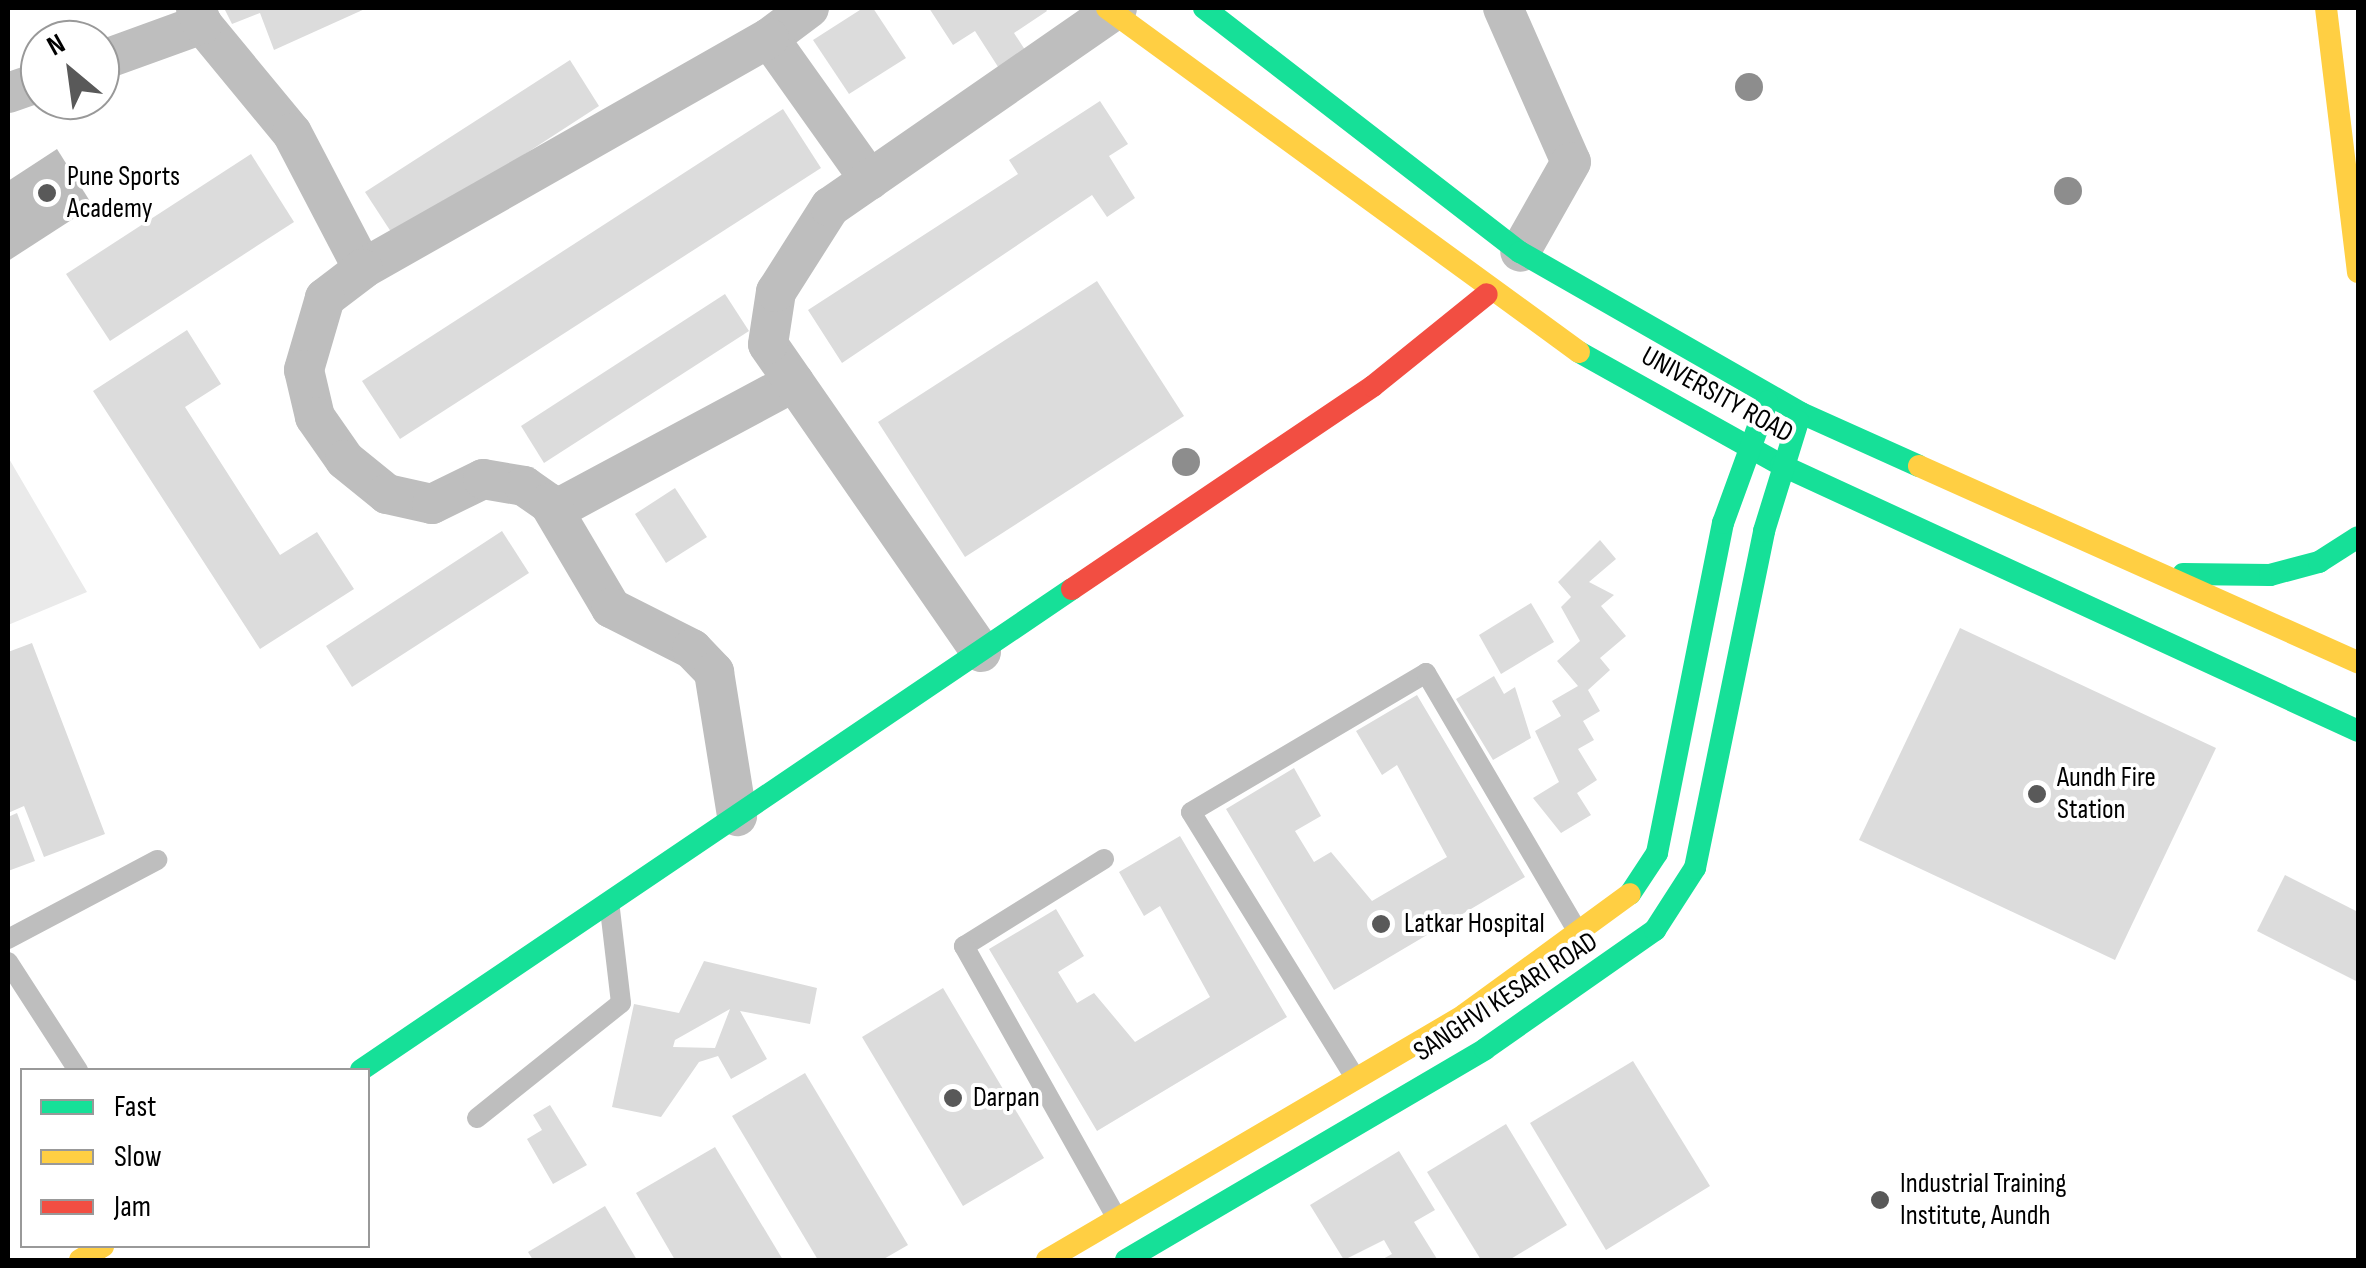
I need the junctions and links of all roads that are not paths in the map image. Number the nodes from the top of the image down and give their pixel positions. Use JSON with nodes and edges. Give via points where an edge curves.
{"nodes":[{"id":1,"x":809,"y":8,"type":"edge"},
{"id":2,"x":1204,"y":8,"type":"edge"},
{"id":3,"x":1503,"y":8,"type":"edge"},
{"id":4,"x":2326,"y":8,"type":"edge"},
{"id":5,"x":1112,"y":9,"type":"edge"},
{"id":6,"x":200,"y":16,"type":"edge"},
{"id":7,"x":769,"y":38,"type":"junction"},
{"id":8,"x":120,"y":51,"type":"edge"},
{"id":9,"x":870,"y":180,"type":"junction"},
{"id":10,"x":1520,"y":252,"type":"junction"},
{"id":11,"x":363,"y":269,"type":"junction"},
{"id":12,"x":2358,"y":272,"type":"edge"},
{"id":13,"x":1488,"y":294,"type":"junction"},
{"id":14,"x":794,"y":382,"type":"junction"},
{"id":15,"x":1770,"y":395,"type":"junction"},
{"id":16,"x":1801,"y":413,"type":"junction"},
{"id":17,"x":1746,"y":447,"type":"junction"},
{"id":18,"x":1781,"y":465,"type":"junction"},
{"id":19,"x":549,"y":503,"type":"junction"},
{"id":20,"x":2358,"y":537,"type":"edge"},
{"id":21,"x":2165,"y":574,"type":"junction"},
{"id":22,"x":981,"y":652,"type":"junction"},
{"id":23,"x":2358,"y":662,"type":"edge"},
{"id":24,"x":2358,"y":730,"type":"edge"},
{"id":25,"x":737,"y":816,"type":"junction"},
{"id":26,"x":1104,"y":859,"type":"dead end"},
{"id":27,"x":157,"y":860,"type":"dead end"},
{"id":28,"x":609,"y":903,"type":"junction"},
{"id":29,"x":8,"y":939,"type":"edge"},
{"id":30,"x":1582,"y":940,"type":"junction"},
{"id":31,"x":8,"y":962,"type":"edge"},
{"id":32,"x":77,"y":1068,"type":"edge"},
{"id":33,"x":364,"y":1068,"type":"edge"},
{"id":34,"x":1356,"y":1078,"type":"junction"},
{"id":35,"x":477,"y":1118,"type":"dead end"},
{"id":36,"x":1117,"y":1219,"type":"junction"},
{"id":37,"x":1047,"y":1260,"type":"edge"},
{"id":38,"x":1126,"y":1260,"type":"edge"}],
"edges":[{"from":1,"to":7,"type":"street"},
{"from":2,"to":10,"type":"main road","name":"UNIVERSITY ROAD"},
{"from":3,"to":10,"type":"street","via":[[1571,162]]},
{"from":4,"to":12,"type":"main road"},
{"from":5,"to":9,"type":"street"},
{"from":5,"to":13,"type":"main road","name":"UNIVERSITY ROAD"},
{"from":6,"to":8,"type":"street"},
{"from":6,"to":11,"type":"street","via":[[292,134]]},
{"from":7,"to":9,"type":"street"},
{"from":7,"to":11,"type":"street"},
{"from":9,"to":14,"type":"street","via":[[830,207],[776,292],[768,344]]},
{"from":10,"to":13,"type":"main road"},
{"from":10,"to":15,"type":"main road","name":"UNIVERSITY ROAD"},
{"from":11,"to":19,"type":"street","via":[[325,298],[307,339],[315,417],[345,460],[388,494],[432,504],[483,479],[524,486]]},
{"from":13,"to":17,"type":"main road","name":"UNIVERSITY ROAD"},
{"from":13,"to":22,"type":"main road","via":[[1373,386]]},
{"from":14,"to":19,"type":"street","via":[[557,509]]},
{"from":14,"to":22,"type":"street"},
{"from":15,"to":16,"type":"main road","name":"UNIVERSITY ROAD"},
{"from":15,"to":17,"type":"main road","name":"SANGHVI KESARI ROAD"},
{"from":16,"to":18,"type":"main road","name":"SANGHVI KESARI ROAD"},
{"from":16,"to":21,"type":"main road","name":"UNIVERSITY ROAD"},
{"from":17,"to":18,"type":"main road","name":"UNIVERSITY ROAD"},
{"from":17,"to":30,"type":"main road","name":"SANGHVI KESARI ROAD","via":[[1657,853],[1624,904]]},
{"from":18,"to":24,"type":"main road","name":"UNIVERSITY ROAD"},
{"from":18,"to":38,"type":"main road","name":"SANGHVI KESARI ROAD","via":[[1695,868],[1655,930],[1500,1040]]},
{"from":19,"to":25,"type":"street","via":[[611,608],[692,649],[714,672]]},
{"from":20,"to":21,"type":"main road","via":[[2319,562],[2270,575]]},
{"from":21,"to":23,"type":"main road","name":"UNIVERSITY ROAD"},
{"from":22,"to":25,"type":"main road"},
{"from":25,"to":28,"type":"main road"},
{"from":26,"to":36,"type":"lane","via":[[964,946]]},
{"from":27,"to":29,"type":"lane"},
{"from":28,"to":33,"type":"main road"},
{"from":28,"to":35,"type":"lane","via":[[620,1003]]},
{"from":30,"to":34,"type":"main road","name":"SANGHVI KESARI ROAD"},
{"from":30,"to":34,"type":"lane","via":[[1426,672],[1191,812]]},
{"from":31,"to":32,"type":"lane"},
{"from":34,"to":36,"type":"main road","name":"SANGHVI KESARI ROAD"},
{"from":36,"to":37,"type":"main road","name":"SANGHVI KESARI ROAD"}]}
